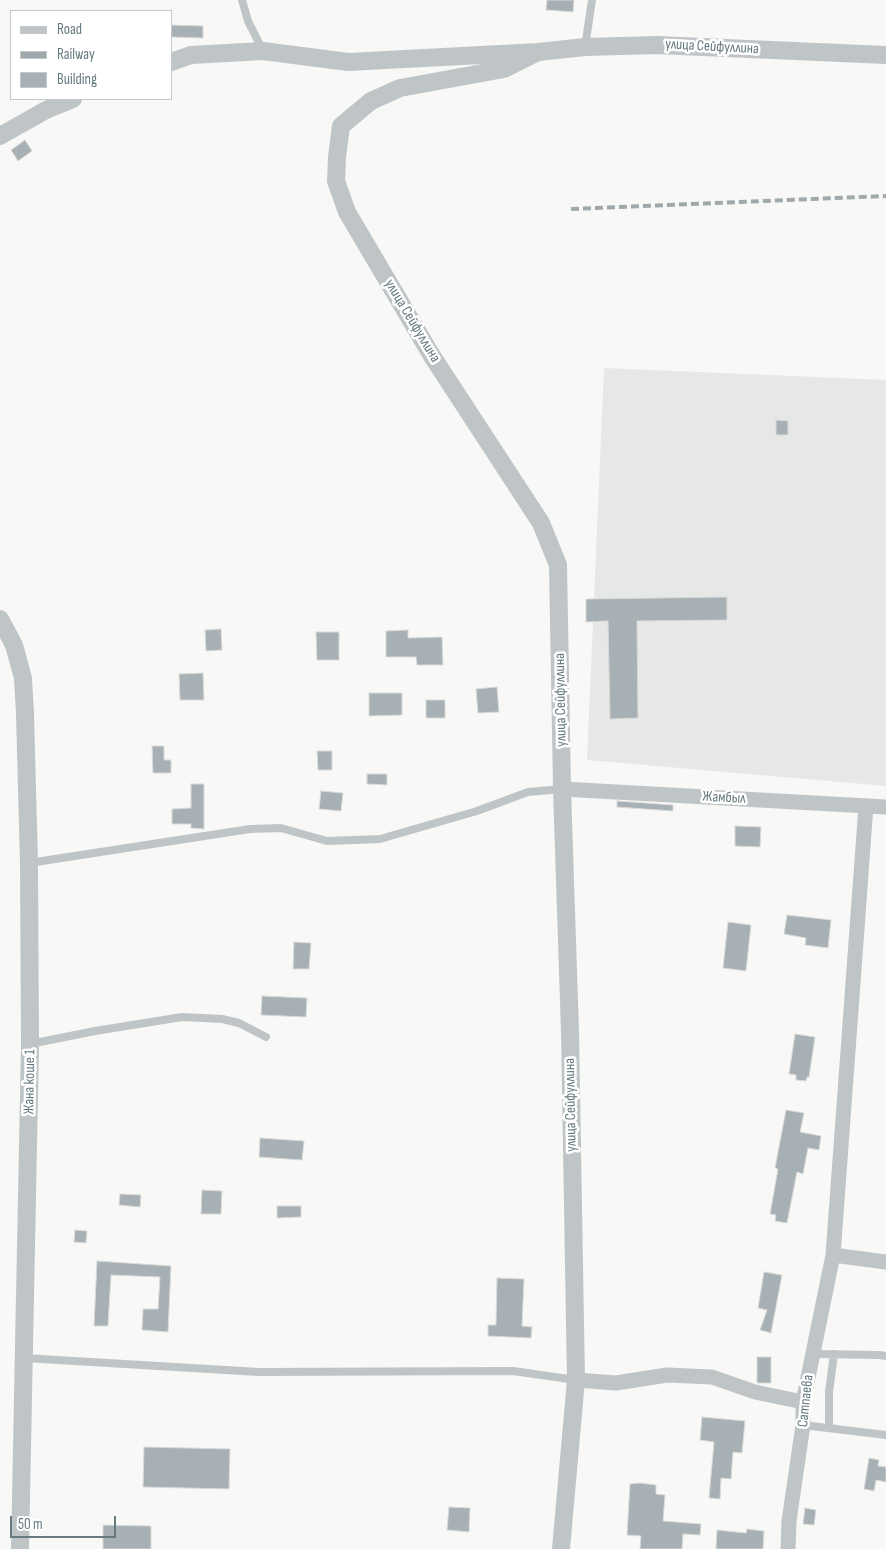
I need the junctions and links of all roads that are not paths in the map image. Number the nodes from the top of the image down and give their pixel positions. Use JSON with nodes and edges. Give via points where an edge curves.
{"nodes":[{"id":1,"x":242,"y":0,"type":"edge"},
{"id":2,"x":592,"y":0,"type":"edge"},
{"id":3,"x":585,"y":47,"type":"junction"},
{"id":4,"x":263,"y":51,"type":"junction"},
{"id":5,"x":538,"y":52,"type":"junction"},
{"id":6,"x":886,"y":55,"type":"edge"},
{"id":7,"x":172,"y":62,"type":"edge"},
{"id":8,"x":71,"y":100,"type":"edge"},
{"id":9,"x":0,"y":136,"type":"edge"},
{"id":10,"x":0,"y":619,"type":"edge"},
{"id":11,"x":562,"y":788,"type":"junction"},
{"id":12,"x":866,"y":806,"type":"junction"},
{"id":13,"x":886,"y":808,"type":"edge"},
{"id":14,"x":29,"y":863,"type":"junction"},
{"id":15,"x":266,"y":1037,"type":"dead end"},
{"id":16,"x":30,"y":1044,"type":"junction"},
{"id":17,"x":833,"y":1255,"type":"junction"},
{"id":18,"x":886,"y":1262,"type":"edge"},
{"id":19,"x":812,"y":1354,"type":"junction"},
{"id":20,"x":834,"y":1354,"type":"junction"},
{"id":21,"x":886,"y":1356,"type":"edge"},
{"id":22,"x":24,"y":1358,"type":"junction"},
{"id":23,"x":576,"y":1380,"type":"junction"},
{"id":24,"x":803,"y":1402,"type":"junction"},
{"id":25,"x":803,"y":1425,"type":"junction"},
{"id":26,"x":829,"y":1428,"type":"junction"},
{"id":27,"x":886,"y":1435,"type":"edge"},
{"id":28,"x":20,"y":1549,"type":"edge"},
{"id":29,"x":561,"y":1549,"type":"edge"},
{"id":30,"x":788,"y":1549,"type":"edge"}],
"edges":[{"from":1,"to":4,"type":"lane"},
{"from":2,"to":3,"type":"lane"},
{"from":3,"to":5,"type":"street","name":"улица Сейфуллина"},
{"from":3,"to":6,"type":"street","name":"улица Сейфуллина","via":[[657,45]]},
{"from":4,"to":5,"type":"street","name":"улица Сейфуллина","via":[[348,62]]},
{"from":4,"to":7,"type":"street","name":"улица Сейфуллина","via":[[191,55]]},
{"from":5,"to":11,"type":"street","name":"улица Сейфуллина","via":[[504,70],[400,88],[371,101],[342,126],[336,182],[347,212],[432,356],[541,523],[558,566]]},
{"from":8,"to":9,"type":"street","via":[[46,110]]},
{"from":10,"to":14,"type":"street","name":"Жана коше 1","via":[[14,645],[23,678]]},
{"from":11,"to":12,"type":"street","name":"Жамбыл"},
{"from":11,"to":14,"type":"lane","via":[[528,792],[477,812],[380,839],[327,841],[281,828],[250,829]]},
{"from":11,"to":23,"type":"street","name":"улица Сейфуллина"},
{"from":12,"to":13,"type":"street","name":"Жамбыл"},
{"from":12,"to":17,"type":"street","name":"Сатпаева"},
{"from":14,"to":16,"type":"street","name":"Жана коше 1"},
{"from":15,"to":16,"type":"lane","via":[[222,1018],[182,1017]]},
{"from":16,"to":22,"type":"street","name":"Жана коше 1"},
{"from":17,"to":18,"type":"street"},
{"from":17,"to":19,"type":"street","name":"Сатпаева"},
{"from":19,"to":20,"type":"lane"},
{"from":19,"to":24,"type":"street","name":"Сатпаева"},
{"from":20,"to":21,"type":"lane"},
{"from":20,"to":26,"type":"lane"},
{"from":22,"to":23,"type":"lane","via":[[259,1372],[513,1371]]},
{"from":22,"to":28,"type":"street","name":"Жана коше 1"},
{"from":23,"to":24,"type":"street","via":[[616,1383],[666,1375],[712,1377],[755,1392]]},
{"from":23,"to":29,"type":"street","name":"улица Сейфуллина"},
{"from":24,"to":25,"type":"street","name":"Сатпаева"},
{"from":25,"to":26,"type":"lane"},
{"from":25,"to":30,"type":"street","name":"Сатпаева"},
{"from":26,"to":27,"type":"lane"}]}
